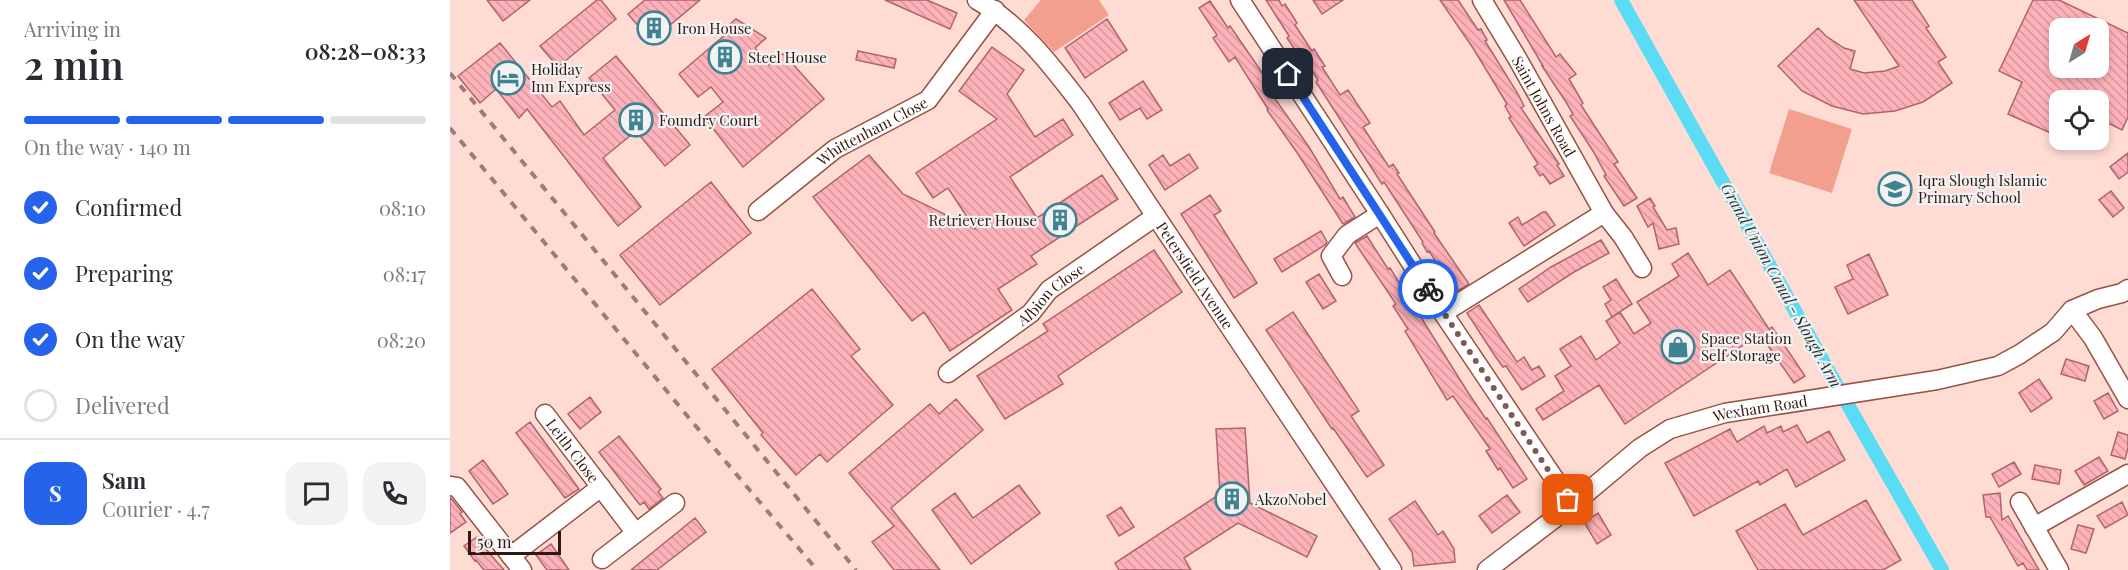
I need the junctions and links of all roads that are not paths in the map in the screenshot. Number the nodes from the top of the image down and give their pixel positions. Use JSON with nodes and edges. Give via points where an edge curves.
{"nodes":[{"id":1,"x":978,"y":0,"type":"edge"},
{"id":2,"x":1240,"y":0,"type":"edge"},
{"id":3,"x":1482,"y":0,"type":"edge"},
{"id":4,"x":995,"y":10,"type":"junction"},
{"id":5,"x":758,"y":211,"type":"dead end"},
{"id":6,"x":1604,"y":213,"type":"junction"},
{"id":7,"x":1380,"y":214,"type":"junction"},
{"id":8,"x":1156,"y":216,"type":"junction"},
{"id":9,"x":1641,"y":268,"type":"dead end"},
{"id":10,"x":1342,"y":276,"type":"dead end"},
{"id":11,"x":2128,"y":289,"type":"edge"},
{"id":12,"x":2072,"y":309,"type":"junction"},
{"id":13,"x":1443,"y":313,"type":"junction"},
{"id":14,"x":948,"y":373,"type":"dead end"},
{"id":15,"x":2128,"y":399,"type":"edge"},
{"id":16,"x":545,"y":414,"type":"dead end"},
{"id":17,"x":2128,"y":474,"type":"edge"},
{"id":18,"x":450,"y":486,"type":"edge"},
{"id":19,"x":601,"y":487,"type":"junction"},
{"id":20,"x":2020,"y":502,"type":"dead end"},
{"id":21,"x":675,"y":503,"type":"dead end"},
{"id":22,"x":1572,"y":505,"type":"junction"},
{"id":23,"x":2034,"y":527,"type":"junction"},
{"id":24,"x":635,"y":532,"type":"junction"},
{"id":25,"x":602,"y":559,"type":"dead end"},
{"id":26,"x":517,"y":563,"type":"edge"},
{"id":27,"x":1392,"y":570,"type":"edge"},
{"id":28,"x":1487,"y":570,"type":"edge"},
{"id":29,"x":2059,"y":570,"type":"edge"}],
"edges":[{"from":1,"to":4,"type":"street","name":"Petersfield Avenue"},
{"from":2,"to":7,"type":"street"},
{"from":3,"to":6,"type":"street","name":"Saint Johns Road"},
{"from":4,"to":5,"type":"street","name":"Whittenham Close","via":[[928,100],[835,149]]},
{"from":4,"to":8,"type":"street","name":"Petersfield Avenue","via":[[1055,69]]},
{"from":6,"to":9,"type":"street","name":"Saint Johns Road"},
{"from":6,"to":13,"type":"street"},
{"from":7,"to":10,"type":"street","via":[[1347,235],[1331,256]]},
{"from":7,"to":13,"type":"street"},
{"from":8,"to":14,"type":"street","name":"Albion Close","via":[[1049,290],[1031,313]]},
{"from":8,"to":27,"type":"street","name":"Petersfield Avenue"},
{"from":11,"to":12,"type":"street","name":"Wexham Road"},
{"from":12,"to":15,"type":"street"},
{"from":12,"to":22,"type":"street","name":"Wexham Road","via":[[2053,332],[1998,366],[1937,380],[1725,412],[1670,429],[1640,448]]},
{"from":13,"to":22,"type":"street"},
{"from":16,"to":19,"type":"street","name":"Leith Close"},
{"from":17,"to":23,"type":"street"},
{"from":18,"to":26,"type":"street","via":[[457,487]]},
{"from":19,"to":24,"type":"street","name":"Leith Close"},
{"from":19,"to":26,"type":"street","name":"Leith Close"},
{"from":20,"to":23,"type":"street"},
{"from":21,"to":24,"type":"street"},
{"from":22,"to":28,"type":"street","name":"Wexham Road"},
{"from":23,"to":29,"type":"street"},
{"from":24,"to":25,"type":"street"}]}
